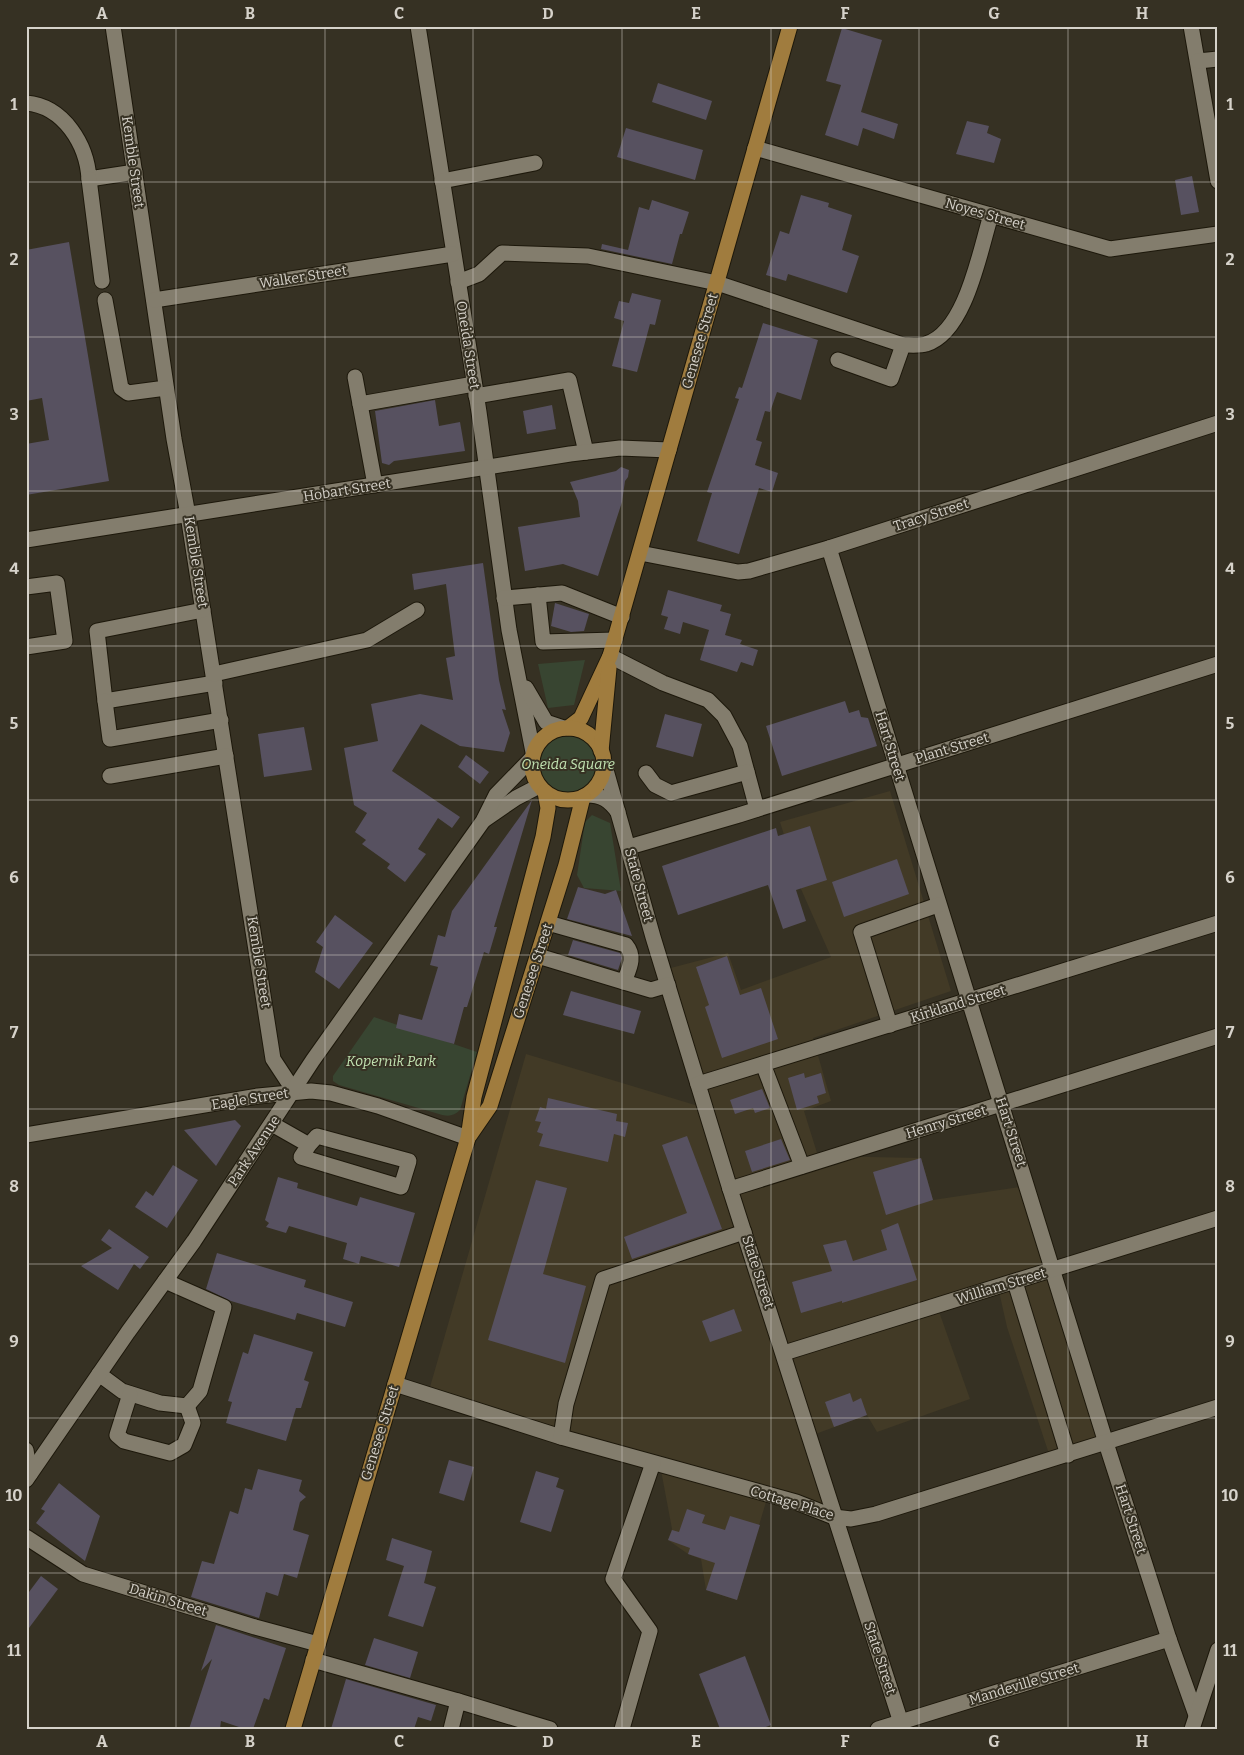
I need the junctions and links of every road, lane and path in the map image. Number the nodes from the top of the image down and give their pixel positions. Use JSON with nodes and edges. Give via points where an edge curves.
{"nodes":[{"id":1,"x":113,"y":26,"type":"edge"},
{"id":2,"x":418,"y":26,"type":"edge"},
{"id":3,"x":790,"y":26,"type":"edge"},
{"id":4,"x":1191,"y":26,"type":"edge"},
{"id":5,"x":1218,"y":58,"type":"edge"},
{"id":6,"x":1198,"y":62,"type":"junction"},
{"id":7,"x":26,"y":103,"type":"edge"},
{"id":8,"x":755,"y":148,"type":"junction"},
{"id":9,"x":535,"y":163,"type":"dead end"},
{"id":10,"x":135,"y":172,"type":"junction"},
{"id":11,"x":89,"y":179,"type":"junction"},
{"id":12,"x":442,"y":181,"type":"junction"},
{"id":13,"x":1218,"y":181,"type":"edge"},
{"id":14,"x":991,"y":215,"type":"junction"},
{"id":15,"x":1218,"y":234,"type":"edge"},
{"id":16,"x":453,"y":254,"type":"junction"},
{"id":17,"x":102,"y":281,"type":"dead end"},
{"id":18,"x":458,"y":282,"type":"junction"},
{"id":19,"x":717,"y":283,"type":"junction"},
{"id":20,"x":105,"y":300,"type":"dead end"},
{"id":21,"x":154,"y":300,"type":"junction"},
{"id":22,"x":903,"y":345,"type":"junction"},
{"id":23,"x":838,"y":360,"type":"dead end"},
{"id":24,"x":355,"y":377,"type":"dead end"},
{"id":25,"x":166,"y":388,"type":"junction"},
{"id":26,"x":475,"y":390,"type":"junction"},
{"id":27,"x":360,"y":404,"type":"junction"},
{"id":28,"x":1218,"y":423,"type":"edge"},
{"id":29,"x":669,"y":450,"type":"junction"},
{"id":30,"x":586,"y":452,"type":"junction"},
{"id":31,"x":487,"y":468,"type":"junction"},
{"id":32,"x":375,"y":485,"type":"junction"},
{"id":33,"x":188,"y":515,"type":"junction"},
{"id":34,"x":26,"y":540,"type":"edge"},
{"id":35,"x":829,"y":548,"type":"junction"},
{"id":36,"x":640,"y":553,"type":"junction"},
{"id":37,"x":26,"y":587,"type":"edge"},
{"id":38,"x":538,"y":595,"type":"junction"},
{"id":39,"x":504,"y":598,"type":"junction"},
{"id":40,"x":204,"y":610,"type":"junction"},
{"id":41,"x":417,"y":610,"type":"dead end"},
{"id":42,"x":622,"y":617,"type":"junction"},
{"id":43,"x":615,"y":640,"type":"junction"},
{"id":44,"x":26,"y":647,"type":"edge"},
{"id":45,"x":610,"y":656,"type":"junction"},
{"id":46,"x":515,"y":664,"type":"junction"},
{"id":47,"x":1218,"y":664,"type":"edge"},
{"id":48,"x":214,"y":678,"type":"junction"},
{"id":49,"x":105,"y":701,"type":"junction"},
{"id":50,"x":221,"y":720,"type":"junction"},
{"id":51,"x":566,"y":728,"type":"junction"},
{"id":52,"x":533,"y":755,"type":"junction"},
{"id":53,"x":226,"y":756,"type":"junction"},
{"id":54,"x":603,"y":757,"type":"junction"},
{"id":55,"x":897,"y":764,"type":"junction"},
{"id":56,"x":747,"y":772,"type":"junction"},
{"id":57,"x":646,"y":773,"type":"dead end"},
{"id":58,"x":110,"y":776,"type":"dead end"},
{"id":59,"x":542,"y":789,"type":"junction"},
{"id":60,"x":585,"y":796,"type":"junction"},
{"id":61,"x":757,"y":809,"type":"junction"},
{"id":62,"x":619,"y":813,"type":"junction"},
{"id":63,"x":483,"y":821,"type":"junction"},
{"id":64,"x":629,"y":847,"type":"junction"},
{"id":65,"x":938,"y":905,"type":"junction"},
{"id":66,"x":548,"y":923,"type":"junction"},
{"id":67,"x":1218,"y":923,"type":"edge"},
{"id":68,"x":538,"y":956,"type":"junction"},
{"id":69,"x":624,"y":982,"type":"junction"},
{"id":70,"x":668,"y":985,"type":"junction"},
{"id":71,"x":969,"y":1001,"type":"junction"},
{"id":72,"x":890,"y":1025,"type":"junction"},
{"id":73,"x":1218,"y":1036,"type":"edge"},
{"id":74,"x":763,"y":1064,"type":"junction"},
{"id":75,"x":698,"y":1084,"type":"junction"},
{"id":76,"x":294,"y":1091,"type":"junction"},
{"id":77,"x":1002,"y":1104,"type":"junction"},
{"id":78,"x":272,"y":1124,"type":"junction"},
{"id":79,"x":26,"y":1135,"type":"edge"},
{"id":80,"x":468,"y":1138,"type":"junction"},
{"id":81,"x":309,"y":1145,"type":"junction"},
{"id":82,"x":802,"y":1166,"type":"junction"},
{"id":83,"x":730,"y":1189,"type":"junction"},
{"id":84,"x":1218,"y":1218,"type":"edge"},
{"id":85,"x":744,"y":1232,"type":"junction"},
{"id":86,"x":1054,"y":1270,"type":"junction"},
{"id":87,"x":165,"y":1281,"type":"junction"},
{"id":88,"x":1015,"y":1282,"type":"junction"},
{"id":89,"x":784,"y":1353,"type":"junction"},
{"id":90,"x":99,"y":1374,"type":"junction"},
{"id":91,"x":395,"y":1384,"type":"junction"},
{"id":92,"x":130,"y":1394,"type":"junction"},
{"id":93,"x":187,"y":1406,"type":"junction"},
{"id":94,"x":1218,"y":1407,"type":"edge"},
{"id":95,"x":561,"y":1437,"type":"junction"},
{"id":96,"x":1106,"y":1443,"type":"junction"},
{"id":97,"x":26,"y":1450,"type":"edge"},
{"id":98,"x":1068,"y":1455,"type":"junction"},
{"id":99,"x":653,"y":1463,"type":"junction"},
{"id":100,"x":28,"y":1477,"type":"edge"},
{"id":101,"x":834,"y":1517,"type":"junction"},
{"id":102,"x":26,"y":1537,"type":"edge"},
{"id":103,"x":1169,"y":1639,"type":"junction"},
{"id":104,"x":318,"y":1644,"type":"junction"},
{"id":105,"x":1218,"y":1650,"type":"edge"},
{"id":106,"x":313,"y":1660,"type":"junction"},
{"id":107,"x":458,"y":1701,"type":"junction"},
{"id":108,"x":1194,"y":1722,"type":"edge"},
{"id":109,"x":902,"y":1725,"type":"edge"},
{"id":110,"x":293,"y":1729,"type":"edge"},
{"id":111,"x":452,"y":1729,"type":"edge"},
{"id":112,"x":550,"y":1729,"type":"edge"},
{"id":113,"x":622,"y":1729,"type":"edge"},
{"id":114,"x":878,"y":1729,"type":"edge"}],
"edges":[{"from":1,"to":10,"type":"street","name":"Kemble Street"},
{"from":2,"to":12,"type":"street","name":"Oneida Street"},
{"from":3,"to":8,"type":"main road","name":"Genesee Street"},
{"from":4,"to":6,"type":"street"},
{"from":5,"to":6,"type":"street"},
{"from":6,"to":13,"type":"street"},
{"from":7,"to":11,"type":"street","via":[[48,110],[69,125],[78,140]]},
{"from":8,"to":14,"type":"street","name":"Noyes Street"},
{"from":8,"to":19,"type":"main road","name":"Genesee Street"},
{"from":9,"to":12,"type":"street"},
{"from":10,"to":11,"type":"street"},
{"from":10,"to":21,"type":"street","name":"Kemble Street"},
{"from":11,"to":17,"type":"street"},
{"from":12,"to":16,"type":"street","name":"Oneida Street"},
{"from":14,"to":15,"type":"street","name":"Noyes Street","via":[[1110,249]]},
{"from":14,"to":22,"type":"street","via":[[961,309],[950,325],[927,344]]},
{"from":16,"to":18,"type":"street","name":"Oneida Street"},
{"from":16,"to":21,"type":"street","name":"Walker Street"},
{"from":18,"to":19,"type":"street","via":[[479,274],[502,253],[588,256]]},
{"from":18,"to":26,"type":"street","name":"Oneida Street"},
{"from":19,"to":22,"type":"street"},
{"from":19,"to":29,"type":"main road","name":"Genesee Street"},
{"from":20,"to":25,"type":"street","via":[[121,388],[128,393]]},
{"from":21,"to":25,"type":"street","name":"Kemble Street"},
{"from":22,"to":23,"type":"street","via":[[891,379]]},
{"from":24,"to":27,"type":"street"},
{"from":25,"to":33,"type":"street","name":"Kemble Street"},
{"from":26,"to":27,"type":"street"},
{"from":26,"to":30,"type":"street","via":[[569,380]]},
{"from":26,"to":31,"type":"street","name":"Oneida Street"},
{"from":27,"to":32,"type":"street"},
{"from":28,"to":35,"type":"street","name":"Tracy Street"},
{"from":29,"to":30,"type":"street","name":"Hobart Street","via":[[620,448]]},
{"from":29,"to":36,"type":"main road","name":"Genesee Street"},
{"from":30,"to":31,"type":"street","name":"Hobart Street"},
{"from":31,"to":32,"type":"street","name":"Hobart Street"},
{"from":31,"to":39,"type":"street","name":"Oneida Street"},
{"from":32,"to":33,"type":"street","name":"Hobart Street"},
{"from":33,"to":34,"type":"street","name":"Hobart Street"},
{"from":33,"to":40,"type":"street","name":"Kemble Street"},
{"from":35,"to":36,"type":"street","name":"Tracy Street","via":[[738,572]]},
{"from":35,"to":55,"type":"street","name":"Hart Street"},
{"from":36,"to":42,"type":"main road","name":"Genesee Street"},
{"from":37,"to":44,"type":"street","via":[[57,583],[65,640]]},
{"from":38,"to":39,"type":"street"},
{"from":38,"to":42,"type":"street","via":[[562,593]]},
{"from":38,"to":43,"type":"street","via":[[543,642]]},
{"from":39,"to":46,"type":"street","name":"Oneida Street"},
{"from":40,"to":48,"type":"street","name":"Kemble Street"},
{"from":40,"to":49,"type":"street","via":[[97,631]]},
{"from":41,"to":48,"type":"street","via":[[367,640]]},
{"from":42,"to":43,"type":"main road","name":"Genesee Street"},
{"from":43,"to":45,"type":"main road","name":"Genesee Street"},
{"from":45,"to":51,"type":"main road","name":"Genesee Street","via":[[581,718]]},
{"from":45,"to":54,"type":"main road","name":"Genesee Street"},
{"from":45,"to":56,"type":"street","via":[[663,683],[708,700],[728,724],[740,746]]},
{"from":46,"to":51,"type":"street","name":"Oneida Street","via":[[534,706],[546,722]]},
{"from":46,"to":52,"type":"street","name":"Oneida Street"},
{"from":47,"to":55,"type":"street","name":"Plant Street"},
{"from":48,"to":49,"type":"street"},
{"from":48,"to":50,"type":"street","name":"Kemble Street"},
{"from":49,"to":50,"type":"street","via":[[110,739]]},
{"from":50,"to":53,"type":"street","name":"Kemble Street"},
{"from":51,"to":52,"type":"main road","via":[[545,736]]},
{"from":51,"to":54,"type":"main road","via":[[588,734]]},
{"from":52,"to":59,"type":"main road","via":[[532,768]]},
{"from":52,"to":63,"type":"street","name":"Park Avenue","via":[[496,795]]},
{"from":53,"to":58,"type":"street"},
{"from":53,"to":76,"type":"street","name":"Kemble Street","via":[[272,1059]]},
{"from":54,"to":60,"type":"main road","via":[[599,781]]},
{"from":54,"to":62,"type":"street","name":"State Street"},
{"from":55,"to":61,"type":"street","name":"Plant Street"},
{"from":55,"to":65,"type":"street","name":"Hart Street"},
{"from":56,"to":57,"type":"street","via":[[671,793],[655,785]]},
{"from":56,"to":61,"type":"street"},
{"from":59,"to":60,"type":"main road","via":[[563,800]]},
{"from":59,"to":63,"type":"street","name":"Park Avenue","via":[[514,799]]},
{"from":59,"to":80,"type":"main road","name":"Genesee Street","via":[[548,808],[543,837],[474,1097]]},
{"from":60,"to":62,"type":"street","name":"State Street","via":[[600,795]]},
{"from":60,"to":66,"type":"main road","name":"Genesee Street"},
{"from":61,"to":64,"type":"street","name":"Plant Street"},
{"from":62,"to":64,"type":"street","name":"State Street"},
{"from":63,"to":76,"type":"street","name":"Park Avenue"},
{"from":64,"to":70,"type":"street","name":"State Street"},
{"from":65,"to":71,"type":"street","name":"Hart Street"},
{"from":65,"to":72,"type":"street","via":[[861,932]]},
{"from":66,"to":68,"type":"main road","name":"Genesee Street"},
{"from":66,"to":69,"type":"street","via":[[626,945],[632,960]]},
{"from":67,"to":71,"type":"street","name":"Kirkland Street"},
{"from":68,"to":69,"type":"street"},
{"from":68,"to":80,"type":"main road","name":"Genesee Street","via":[[490,1106]]},
{"from":69,"to":70,"type":"street","via":[[651,990]]},
{"from":70,"to":75,"type":"street","name":"State Street"},
{"from":71,"to":72,"type":"street","name":"Kirkland Street"},
{"from":71,"to":77,"type":"street","name":"Hart Street"},
{"from":72,"to":74,"type":"street","name":"Kirkland Street"},
{"from":73,"to":77,"type":"street","name":"Henry Street"},
{"from":74,"to":75,"type":"street","name":"Kirkland Street"},
{"from":74,"to":82,"type":"street"},
{"from":75,"to":83,"type":"street","name":"State Street"},
{"from":76,"to":78,"type":"street","name":"Park Avenue"},
{"from":76,"to":79,"type":"street","name":"Eagle Street"},
{"from":76,"to":80,"type":"street","name":"Eagle Street","via":[[331,1093]]},
{"from":77,"to":82,"type":"street","name":"Henry Street"},
{"from":77,"to":86,"type":"street","name":"Hart Street"},
{"from":78,"to":81,"type":"street"},
{"from":78,"to":87,"type":"street","name":"Park Avenue"},
{"from":80,"to":91,"type":"main road","name":"Genesee Street"},
{"from":81,"to":81,"type":"street","via":[[301,1157],[401,1187],[410,1161],[317,1136]]},
{"from":82,"to":83,"type":"street","name":"Henry Street"},
{"from":83,"to":85,"type":"street","name":"State Street"},
{"from":84,"to":86,"type":"street","name":"William Street"},
{"from":85,"to":89,"type":"street","name":"State Street"},
{"from":85,"to":95,"type":"street","via":[[603,1279],[566,1404]]},
{"from":86,"to":88,"type":"street","name":"William Street"},
{"from":86,"to":96,"type":"street","name":"Hart Street"},
{"from":87,"to":90,"type":"street","name":"Park Avenue"},
{"from":87,"to":93,"type":"street","via":[[224,1307],[200,1391]]},
{"from":88,"to":89,"type":"street","name":"William Street"},
{"from":88,"to":98,"type":"street"},
{"from":89,"to":101,"type":"street","name":"State Street"},
{"from":90,"to":92,"type":"street"},
{"from":90,"to":100,"type":"street","name":"Park Avenue"},
{"from":91,"to":95,"type":"street","name":"Cottage Place"},
{"from":91,"to":104,"type":"main road","name":"Genesee Street"},
{"from":92,"to":93,"type":"street","via":[[160,1403]]},
{"from":92,"to":93,"type":"street","via":[[117,1435],[124,1441],[170,1454],[184,1445],[193,1422]]},
{"from":94,"to":96,"type":"street","name":"Cottage Place"},
{"from":95,"to":99,"type":"street","name":"Cottage Place"},
{"from":96,"to":98,"type":"street","name":"Cottage Place"},
{"from":96,"to":103,"type":"street","name":"Hart Street"},
{"from":97,"to":100,"type":"street"},
{"from":98,"to":101,"type":"street","name":"Cottage Place","via":[[876,1514],[851,1519]]},
{"from":99,"to":101,"type":"street","name":"Cottage Place","via":[[796,1502]]},
{"from":99,"to":113,"type":"street","via":[[613,1579],[650,1631]]},
{"from":101,"to":109,"type":"street","name":"State Street"},
{"from":102,"to":104,"type":"street","name":"Dakin Street","via":[[83,1574]]},
{"from":103,"to":108,"type":"street","name":"Hart Street"},
{"from":103,"to":109,"type":"street","name":"Mandeville Street"},
{"from":104,"to":106,"type":"main road","name":"Genesee Street"},
{"from":105,"to":108,"type":"street"},
{"from":106,"to":107,"type":"street"},
{"from":106,"to":110,"type":"main road","name":"Genesee Street"},
{"from":107,"to":111,"type":"street"},
{"from":107,"to":112,"type":"street"},
{"from":109,"to":114,"type":"street","name":"Mandeville Street"}]}
